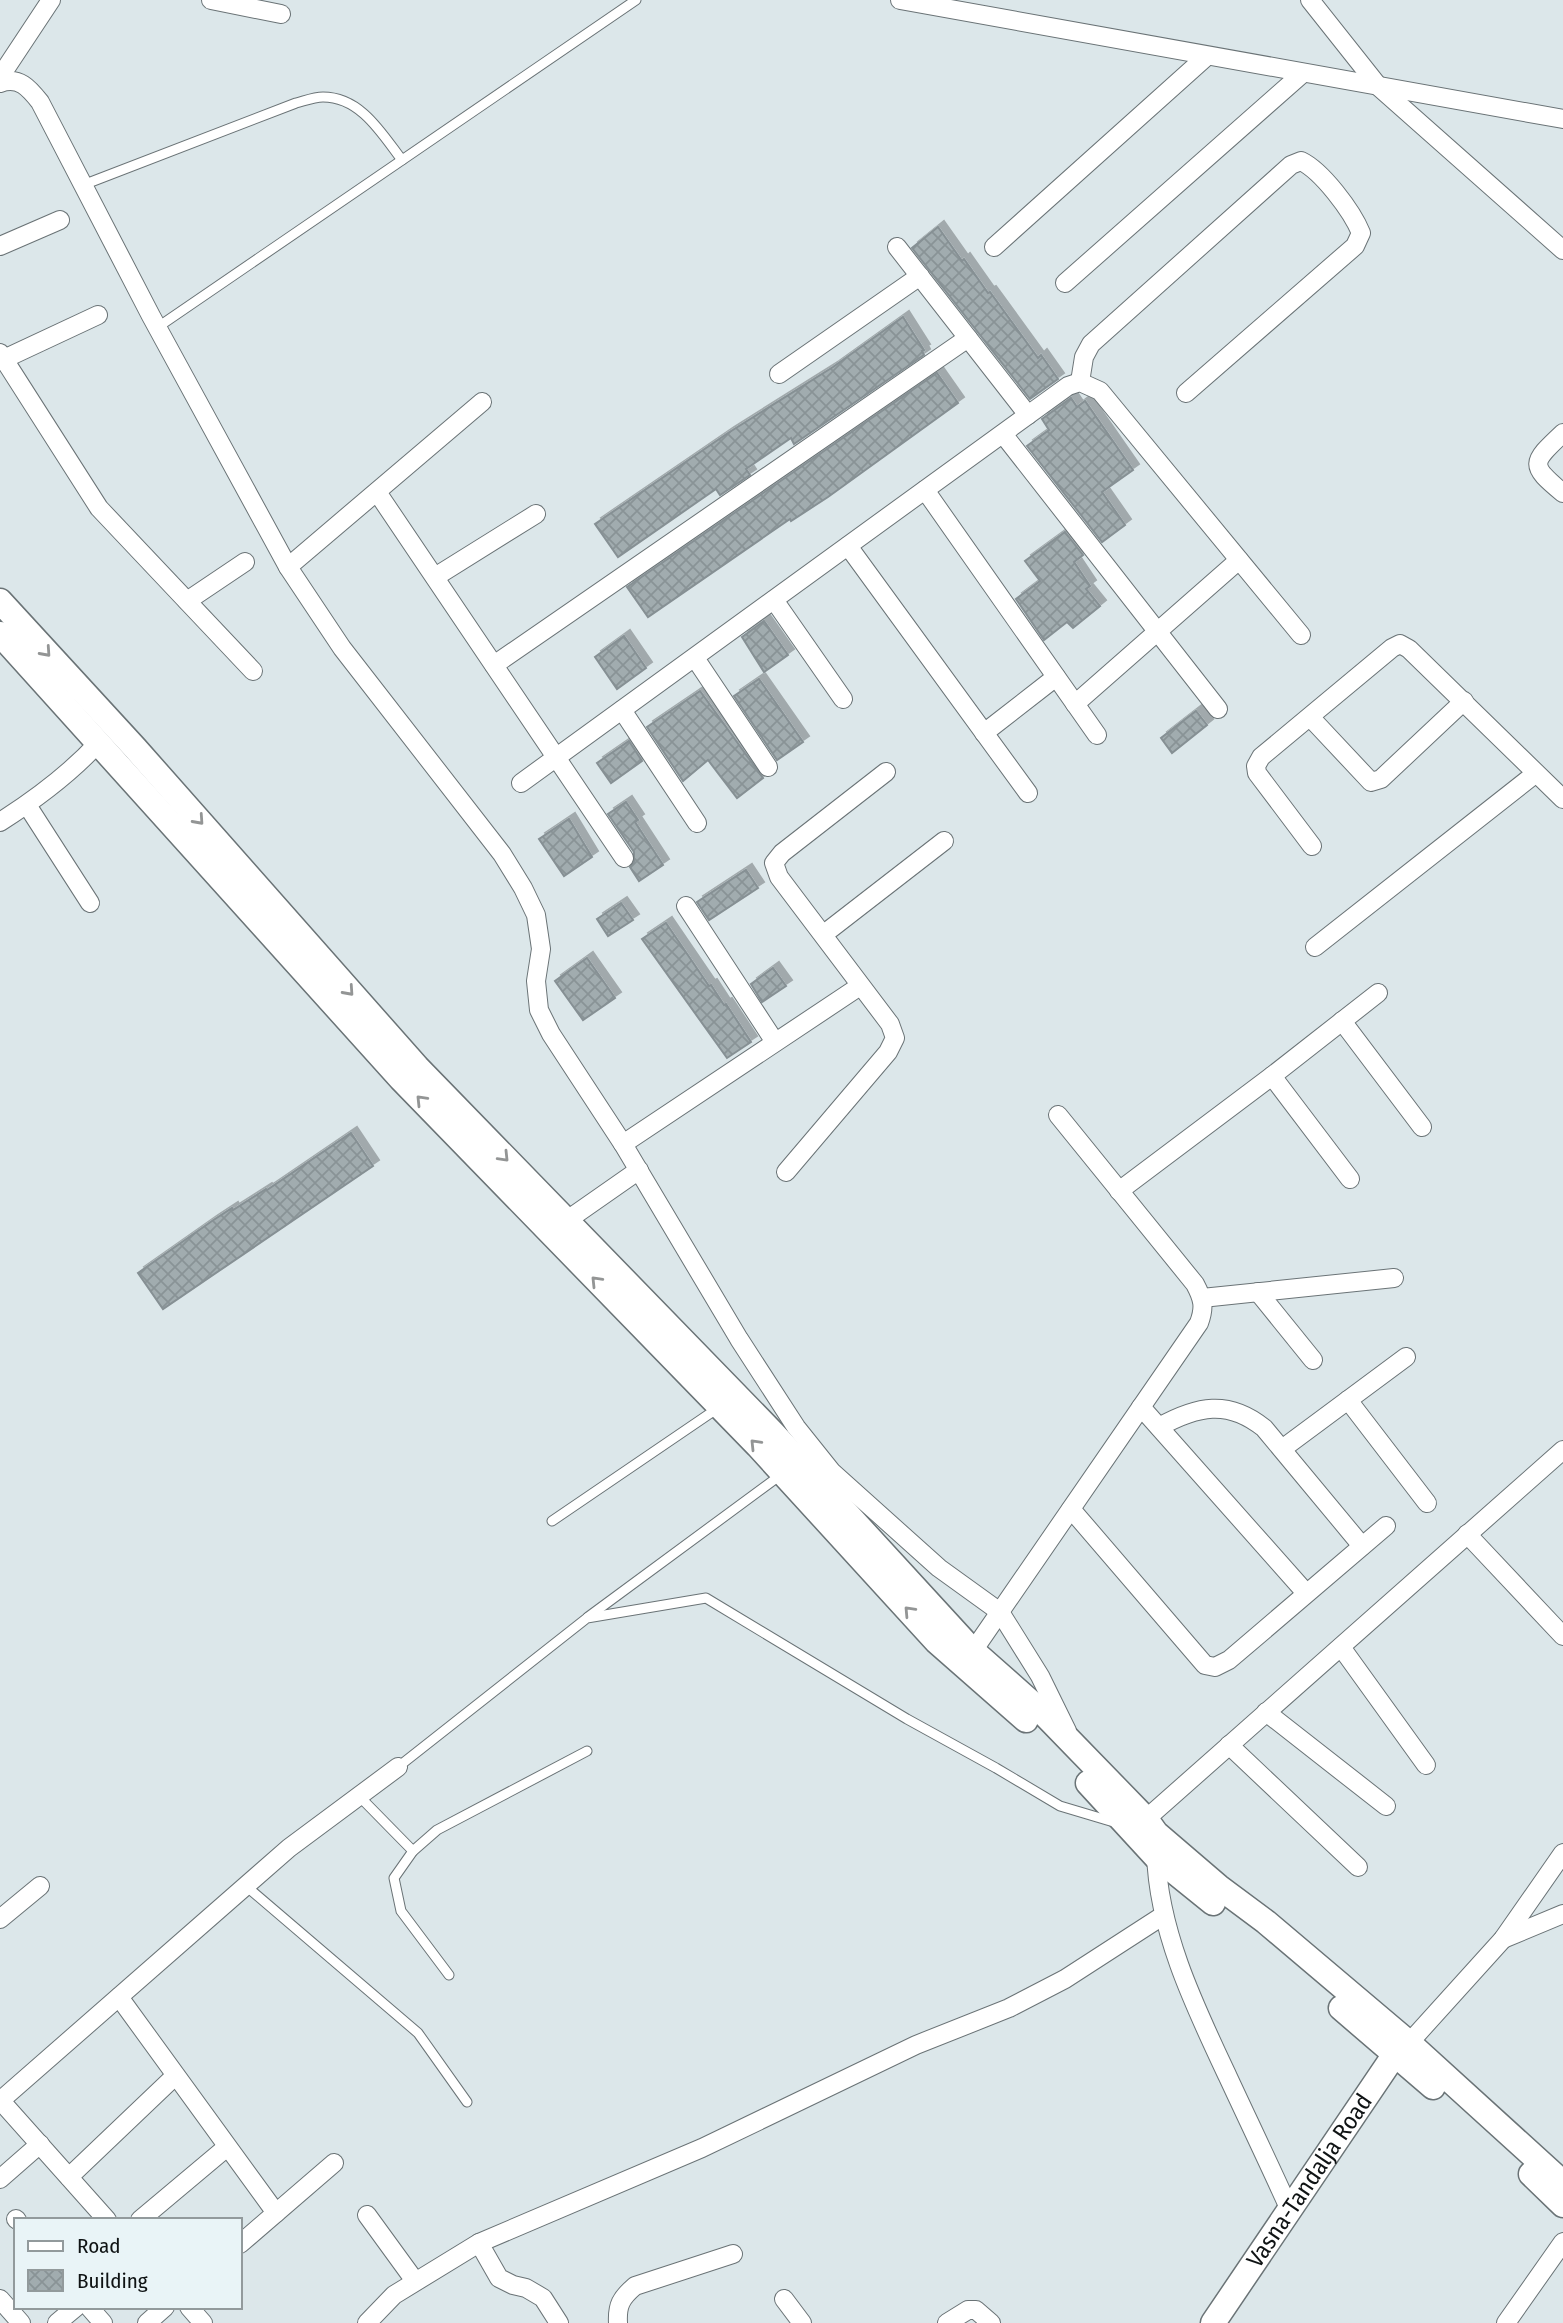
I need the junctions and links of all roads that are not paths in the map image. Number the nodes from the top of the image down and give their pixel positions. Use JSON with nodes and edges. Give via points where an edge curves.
{"nodes":[{"id":1,"x":51,"y":0,"type":"edge"},
{"id":2,"x":211,"y":0,"type":"edge"},
{"id":3,"x":635,"y":0,"type":"edge"},
{"id":4,"x":900,"y":0,"type":"edge"},
{"id":5,"x":1310,"y":0,"type":"edge"},
{"id":6,"x":281,"y":14,"type":"dead end"},
{"id":7,"x":1207,"y":56,"type":"junction"},
{"id":8,"x":1303,"y":73,"type":"junction"},
{"id":9,"x":0,"y":77,"type":"edge"},
{"id":10,"x":0,"y":83,"type":"edge"},
{"id":11,"x":1379,"y":87,"type":"junction"},
{"id":12,"x":1560,"y":116,"type":"edge"},
{"id":13,"x":402,"y":160,"type":"junction"},
{"id":14,"x":83,"y":185,"type":"junction"},
{"id":15,"x":60,"y":220,"type":"dead end"},
{"id":16,"x":0,"y":246,"type":"edge"},
{"id":17,"x":897,"y":247,"type":"dead end"},
{"id":18,"x":994,"y":247,"type":"dead end"},
{"id":19,"x":1563,"y":250,"type":"edge"},
{"id":20,"x":920,"y":276,"type":"junction"},
{"id":21,"x":1065,"y":283,"type":"dead end"},
{"id":22,"x":98,"y":315,"type":"dead end"},
{"id":23,"x":158,"y":327,"type":"junction"},
{"id":24,"x":968,"y":338,"type":"junction"},
{"id":25,"x":2,"y":356,"type":"edge"},
{"id":26,"x":779,"y":374,"type":"dead end"},
{"id":27,"x":1080,"y":382,"type":"junction"},
{"id":28,"x":1186,"y":393,"type":"dead end"},
{"id":29,"x":482,"y":402,"type":"dead end"},
{"id":30,"x":1028,"y":415,"type":"junction"},
{"id":31,"x":1563,"y":433,"type":"edge"},
{"id":32,"x":1003,"y":434,"type":"junction"},
{"id":33,"x":925,"y":490,"type":"junction"},
{"id":34,"x":377,"y":492,"type":"junction"},
{"id":35,"x":1563,"y":493,"type":"edge"},
{"id":36,"x":536,"y":513,"type":"dead end"},
{"id":37,"x":848,"y":546,"type":"junction"},
{"id":38,"x":1239,"y":560,"type":"junction"},
{"id":39,"x":245,"y":562,"type":"dead end"},
{"id":40,"x":288,"y":567,"type":"junction"},
{"id":41,"x":435,"y":577,"type":"junction"},
{"id":42,"x":774,"y":600,"type":"junction"},
{"id":43,"x":0,"y":601,"type":"edge"},
{"id":44,"x":187,"y":601,"type":"junction"},
{"id":45,"x":1157,"y":631,"type":"junction"},
{"id":46,"x":1301,"y":635,"type":"dead end"},
{"id":47,"x":3,"y":644,"type":"edge"},
{"id":48,"x":695,"y":658,"type":"junction"},
{"id":49,"x":494,"y":665,"type":"junction"},
{"id":50,"x":253,"y":671,"type":"dead end"},
{"id":51,"x":1056,"y":677,"type":"junction"},
{"id":52,"x":843,"y":699,"type":"dead end"},
{"id":53,"x":1464,"y":701,"type":"junction"},
{"id":54,"x":1075,"y":704,"type":"junction"},
{"id":55,"x":1218,"y":709,"type":"dead end"},
{"id":56,"x":622,"y":710,"type":"junction"},
{"id":57,"x":1310,"y":717,"type":"junction"},
{"id":58,"x":984,"y":733,"type":"junction"},
{"id":59,"x":1097,"y":735,"type":"dead end"},
{"id":60,"x":99,"y":742,"type":"junction"},
{"id":61,"x":557,"y":758,"type":"junction"},
{"id":62,"x":768,"y":767,"type":"dead end"},
{"id":63,"x":886,"y":772,"type":"dead end"},
{"id":64,"x":1535,"y":774,"type":"junction"},
{"id":65,"x":521,"y":783,"type":"dead end"},
{"id":66,"x":1028,"y":793,"type":"dead end"},
{"id":67,"x":1563,"y":799,"type":"edge"},
{"id":68,"x":27,"y":805,"type":"junction"},
{"id":69,"x":0,"y":822,"type":"edge"},
{"id":70,"x":697,"y":823,"type":"dead end"},
{"id":71,"x":944,"y":841,"type":"dead end"},
{"id":72,"x":1312,"y":846,"type":"dead end"},
{"id":73,"x":624,"y":858,"type":"dead end"},
{"id":74,"x":90,"y":903,"type":"dead end"},
{"id":75,"x":686,"y":905,"type":"dead end"},
{"id":76,"x":824,"y":934,"type":"junction"},
{"id":77,"x":1315,"y":947,"type":"dead end"},
{"id":78,"x":860,"y":986,"type":"junction"},
{"id":79,"x":1378,"y":993,"type":"dead end"},
{"id":80,"x":1342,"y":1021,"type":"junction"},
{"id":81,"x":775,"y":1042,"type":"junction"},
{"id":82,"x":1272,"y":1076,"type":"junction"},
{"id":83,"x":1058,"y":1115,"type":"dead end"},
{"id":84,"x":1422,"y":1127,"type":"dead end"},
{"id":85,"x":623,"y":1143,"type":"junction"},
{"id":86,"x":639,"y":1170,"type":"junction"},
{"id":87,"x":786,"y":1172,"type":"dead end"},
{"id":88,"x":1350,"y":1179,"type":"dead end"},
{"id":89,"x":1119,"y":1191,"type":"junction"},
{"id":90,"x":566,"y":1221,"type":"junction"},
{"id":91,"x":1394,"y":1278,"type":"dead end"},
{"id":92,"x":1258,"y":1292,"type":"junction"},
{"id":93,"x":1202,"y":1297,"type":"junction"},
{"id":94,"x":1406,"y":1357,"type":"dead end"},
{"id":95,"x":1313,"y":1360,"type":"dead end"},
{"id":96,"x":1348,"y":1400,"type":"junction"},
{"id":97,"x":719,"y":1407,"type":"junction"},
{"id":98,"x":1141,"y":1407,"type":"junction"},
{"id":99,"x":1160,"y":1427,"type":"junction"},
{"id":100,"x":1282,"y":1449,"type":"junction"},
{"id":101,"x":1563,"y":1450,"type":"edge"},
{"id":102,"x":783,"y":1474,"type":"junction"},
{"id":103,"x":1427,"y":1503,"type":"dead end"},
{"id":104,"x":1071,"y":1509,"type":"junction"},
{"id":105,"x":552,"y":1521,"type":"dead end"},
{"id":106,"x":1386,"y":1526,"type":"dead end"},
{"id":107,"x":1467,"y":1534,"type":"junction"},
{"id":108,"x":1362,"y":1546,"type":"junction"},
{"id":109,"x":1306,"y":1593,"type":"junction"},
{"id":110,"x":1000,"y":1612,"type":"junction"},
{"id":111,"x":587,"y":1618,"type":"junction"},
{"id":112,"x":1563,"y":1636,"type":"edge"},
{"id":113,"x":1340,"y":1647,"type":"junction"},
{"id":114,"x":973,"y":1651,"type":"junction"},
{"id":115,"x":1266,"y":1712,"type":"junction"},
{"id":116,"x":1229,"y":1745,"type":"junction"},
{"id":117,"x":1075,"y":1746,"type":"junction"},
{"id":118,"x":587,"y":1751,"type":"dead end"},
{"id":119,"x":1426,"y":1765,"type":"dead end"},
{"id":120,"x":398,"y":1767,"type":"joint"},
{"id":121,"x":359,"y":1796,"type":"junction"},
{"id":122,"x":1385,"y":1806,"type":"dead end"},
{"id":123,"x":1147,"y":1834,"type":"junction"},
{"id":124,"x":413,"y":1851,"type":"junction"},
{"id":125,"x":1563,"y":1853,"type":"edge"},
{"id":126,"x":1357,"y":1867,"type":"dead end"},
{"id":127,"x":40,"y":1886,"type":"dead end"},
{"id":128,"x":246,"y":1886,"type":"junction"},
{"id":129,"x":1563,"y":1914,"type":"edge"},
{"id":130,"x":1164,"y":1915,"type":"junction"},
{"id":131,"x":0,"y":1919,"type":"edge"},
{"id":132,"x":1503,"y":1939,"type":"junction"},
{"id":133,"x":449,"y":1975,"type":"dead end"},
{"id":134,"x":119,"y":1997,"type":"junction"},
{"id":135,"x":1402,"y":2049,"type":"junction"},
{"id":136,"x":175,"y":2076,"type":"junction"},
{"id":137,"x":3,"y":2094,"type":"edge"},
{"id":138,"x":467,"y":2102,"type":"dead end"},
{"id":139,"x":40,"y":2144,"type":"junction"},
{"id":140,"x":227,"y":2147,"type":"junction"},
{"id":141,"x":334,"y":2163,"type":"dead end"},
{"id":142,"x":69,"y":2177,"type":"junction"},
{"id":143,"x":0,"y":2179,"type":"edge"},
{"id":144,"x":1563,"y":2182,"type":"edge"},
{"id":145,"x":1563,"y":2205,"type":"edge"},
{"id":146,"x":1289,"y":2208,"type":"junction"},
{"id":147,"x":276,"y":2213,"type":"junction"},
{"id":148,"x":367,"y":2215,"type":"dead end"},
{"id":149,"x":105,"y":2218,"type":"edge"},
{"id":150,"x":142,"y":2218,"type":"edge"},
{"id":151,"x":242,"y":2242,"type":"edge"},
{"id":152,"x":1563,"y":2242,"type":"edge"},
{"id":153,"x":479,"y":2243,"type":"junction"},
{"id":154,"x":733,"y":2254,"type":"dead end"},
{"id":155,"x":415,"y":2281,"type":"junction"},
{"id":156,"x":784,"y":2299,"type":"dead end"},
{"id":157,"x":0,"y":2300,"type":"edge"},
{"id":158,"x":73,"y":2309,"type":"edge"},
{"id":159,"x":91,"y":2309,"type":"edge"},
{"id":160,"x":164,"y":2309,"type":"edge"},
{"id":161,"x":191,"y":2309,"type":"edge"},
{"id":162,"x":21,"y":2323,"type":"edge"},
{"id":163,"x":57,"y":2323,"type":"edge"},
{"id":164,"x":103,"y":2323,"type":"edge"},
{"id":165,"x":147,"y":2323,"type":"edge"},
{"id":166,"x":203,"y":2323,"type":"edge"},
{"id":167,"x":367,"y":2323,"type":"edge"},
{"id":168,"x":559,"y":2323,"type":"edge"},
{"id":169,"x":618,"y":2323,"type":"edge"},
{"id":170,"x":802,"y":2323,"type":"edge"},
{"id":171,"x":947,"y":2323,"type":"edge"},
{"id":172,"x":991,"y":2323,"type":"edge"},
{"id":173,"x":1213,"y":2323,"type":"edge"},
{"id":174,"x":1506,"y":2323,"type":"edge"}],
"edges":[{"from":1,"to":9,"type":"street"},
{"from":2,"to":6,"type":"street"},
{"from":3,"to":13,"type":"lane"},
{"from":4,"to":7,"type":"street"},
{"from":5,"to":11,"type":"street"},
{"from":7,"to":8,"type":"street"},
{"from":7,"to":18,"type":"street"},
{"from":8,"to":11,"type":"street"},
{"from":8,"to":21,"type":"street"},
{"from":10,"to":14,"type":"street","via":[[10,79],[26,85],[40,102]]},
{"from":11,"to":12,"type":"street"},
{"from":11,"to":19,"type":"street"},
{"from":13,"to":14,"type":"lane","via":[[367,115],[345,102],[323,97],[296,103]]},
{"from":13,"to":23,"type":"lane"},
{"from":14,"to":23,"type":"street"},
{"from":15,"to":16,"type":"street"},
{"from":17,"to":20,"type":"street"},
{"from":20,"to":24,"type":"street"},
{"from":20,"to":26,"type":"street"},
{"from":22,"to":25,"type":"street"},
{"from":23,"to":40,"type":"street"},
{"from":24,"to":30,"type":"street"},
{"from":24,"to":49,"type":"street"},
{"from":25,"to":44,"type":"street","via":[[99,508]]},
{"from":27,"to":28,"type":"street","via":[[1091,344],[1291,165],[1301,161],[1312,166],[1355,220],[1361,233],[1355,246]]},
{"from":27,"to":30,"type":"street"},
{"from":27,"to":38,"type":"street","via":[[1100,391]]},
{"from":29,"to":34,"type":"street"},
{"from":30,"to":32,"type":"street"},
{"from":31,"to":35,"type":"street","via":[[1543,452],[1538,466],[1541,476]]},
{"from":32,"to":33,"type":"street"},
{"from":32,"to":45,"type":"street"},
{"from":33,"to":37,"type":"street"},
{"from":33,"to":51,"type":"street"},
{"from":34,"to":40,"type":"street"},
{"from":34,"to":41,"type":"street"},
{"from":36,"to":41,"type":"street"},
{"from":37,"to":42,"type":"street"},
{"from":37,"to":58,"type":"street"},
{"from":38,"to":45,"type":"street"},
{"from":38,"to":46,"type":"street"},
{"from":39,"to":44,"type":"street"},
{"from":40,"to":85,"type":"street","via":[[342,648],[502,854],[523,888],[536,915],[541,949],[536,981],[540,1010]]},
{"from":41,"to":49,"type":"street"},
{"from":42,"to":48,"type":"street"},
{"from":42,"to":52,"type":"street"},
{"from":43,"to":90,"type":"street","one_way":true,"via":[[417,1067]]},
{"from":44,"to":50,"type":"street"},
{"from":45,"to":54,"type":"street"},
{"from":45,"to":55,"type":"street"},
{"from":47,"to":60,"type":"street"},
{"from":48,"to":56,"type":"street"},
{"from":48,"to":62,"type":"street"},
{"from":49,"to":61,"type":"street"},
{"from":51,"to":54,"type":"street"},
{"from":51,"to":58,"type":"street"},
{"from":53,"to":57,"type":"street","via":[[1400,644]]},
{"from":53,"to":57,"type":"street","via":[[1381,779],[1371,782]]},
{"from":53,"to":64,"type":"street"},
{"from":54,"to":59,"type":"street"},
{"from":56,"to":61,"type":"street"},
{"from":56,"to":70,"type":"street"},
{"from":57,"to":72,"type":"street","via":[[1256,766]]},
{"from":58,"to":66,"type":"street"},
{"from":60,"to":68,"type":"street"},
{"from":97,"to":60,"type":"street","one_way":true,"via":[[401,1079]]},
{"from":61,"to":65,"type":"street"},
{"from":61,"to":73,"type":"street"},
{"from":63,"to":76,"type":"street","via":[[774,863],[779,877]]},
{"from":64,"to":67,"type":"street"},
{"from":64,"to":77,"type":"street"},
{"from":68,"to":69,"type":"street"},
{"from":68,"to":74,"type":"street"},
{"from":71,"to":76,"type":"street"},
{"from":75,"to":81,"type":"street"},
{"from":76,"to":78,"type":"street"},
{"from":78,"to":81,"type":"street"},
{"from":78,"to":87,"type":"street","via":[[890,1024],[895,1038]]},
{"from":79,"to":80,"type":"street"},
{"from":80,"to":82,"type":"street"},
{"from":80,"to":84,"type":"street"},
{"from":81,"to":85,"type":"street"},
{"from":82,"to":88,"type":"street"},
{"from":82,"to":89,"type":"street"},
{"from":83,"to":89,"type":"street"},
{"from":85,"to":86,"type":"street"},
{"from":86,"to":90,"type":"street"},
{"from":86,"to":110,"type":"street","via":[[739,1339],[796,1427],[832,1472],[939,1568]]},
{"from":89,"to":93,"type":"street"},
{"from":90,"to":114,"type":"street","via":[[773,1433]]},
{"from":91,"to":92,"type":"street"},
{"from":92,"to":93,"type":"street"},
{"from":92,"to":95,"type":"street"},
{"from":93,"to":98,"type":"street","via":[[1199,1323]]},
{"from":94,"to":96,"type":"street"},
{"from":96,"to":100,"type":"street"},
{"from":96,"to":103,"type":"street"},
{"from":102,"to":97,"type":"street","one_way":true},
{"from":97,"to":105,"type":"lane"},
{"from":98,"to":99,"type":"street"},
{"from":98,"to":104,"type":"street"},
{"from":99,"to":100,"type":"street","via":[[1183,1413],[1219,1409],[1250,1417]]},
{"from":99,"to":109,"type":"street"},
{"from":100,"to":108,"type":"street"},
{"from":101,"to":107,"type":"street"},
{"from":102,"to":111,"type":"lane"},
{"from":123,"to":102,"type":"street","one_way":true,"via":[[936,1641]]},
{"from":104,"to":109,"type":"street","via":[[1205,1665],[1215,1667],[1229,1660]]},
{"from":104,"to":110,"type":"street"},
{"from":106,"to":108,"type":"street"},
{"from":107,"to":112,"type":"street"},
{"from":107,"to":113,"type":"street"},
{"from":108,"to":109,"type":"street"},
{"from":110,"to":114,"type":"street"},
{"from":110,"to":117,"type":"street","via":[[1040,1676]]},
{"from":111,"to":120,"type":"lane"},
{"from":111,"to":123,"type":"lane","via":[[706,1598],[1060,1806]]},
{"from":113,"to":115,"type":"street"},
{"from":113,"to":119,"type":"street"},
{"from":114,"to":117,"type":"street"},
{"from":115,"to":116,"type":"street"},
{"from":115,"to":122,"type":"street"},
{"from":116,"to":123,"type":"street"},
{"from":116,"to":126,"type":"street"},
{"from":117,"to":123,"type":"street"},
{"from":118,"to":124,"type":"lane","via":[[437,1830]]},
{"from":120,"to":121,"type":"street"},
{"from":121,"to":124,"type":"lane"},
{"from":121,"to":128,"type":"street"},
{"from":123,"to":130,"type":"street"},
{"from":123,"to":135,"type":"street","via":[[1266,1922]]},
{"from":124,"to":133,"type":"lane","via":[[394,1878],[401,1910]]},
{"from":125,"to":132,"type":"street"},
{"from":127,"to":131,"type":"street"},
{"from":128,"to":134,"type":"street"},
{"from":128,"to":138,"type":"lane","via":[[418,2033]]},
{"from":129,"to":132,"type":"street"},
{"from":130,"to":146,"type":"street","via":[[1207,2032]]},
{"from":130,"to":153,"type":"street","via":[[1065,1979],[1009,2008],[916,2045],[702,2148]]},
{"from":132,"to":135,"type":"street"},
{"from":134,"to":136,"type":"street"},
{"from":134,"to":137,"type":"street"},
{"from":135,"to":144,"type":"street"},
{"from":135,"to":145,"type":"street"},
{"from":135,"to":146,"type":"street","name":"Vasna-Tandalja Road"},
{"from":136,"to":140,"type":"street"},
{"from":136,"to":142,"type":"street"},
{"from":137,"to":139,"type":"street"},
{"from":139,"to":142,"type":"street"},
{"from":139,"to":143,"type":"street"},
{"from":140,"to":147,"type":"street"},
{"from":140,"to":150,"type":"street"},
{"from":141,"to":147,"type":"street"},
{"from":142,"to":149,"type":"street"},
{"from":146,"to":173,"type":"street","name":"Vasna-Tandalja Road"},
{"from":147,"to":151,"type":"street"},
{"from":148,"to":155,"type":"street"},
{"from":152,"to":174,"type":"street"},
{"from":153,"to":155,"type":"street"},
{"from":153,"to":168,"type":"street","via":[[499,2278],[543,2298]]},
{"from":154,"to":169,"type":"street","via":[[635,2286],[617,2307]]},
{"from":155,"to":167,"type":"street"},
{"from":156,"to":170,"type":"street"},
{"from":157,"to":162,"type":"street"},
{"from":158,"to":163,"type":"street"},
{"from":159,"to":164,"type":"street"},
{"from":160,"to":165,"type":"street"},
{"from":161,"to":166,"type":"street"},
{"from":171,"to":172,"type":"street","via":[[976,2310]]}]}
